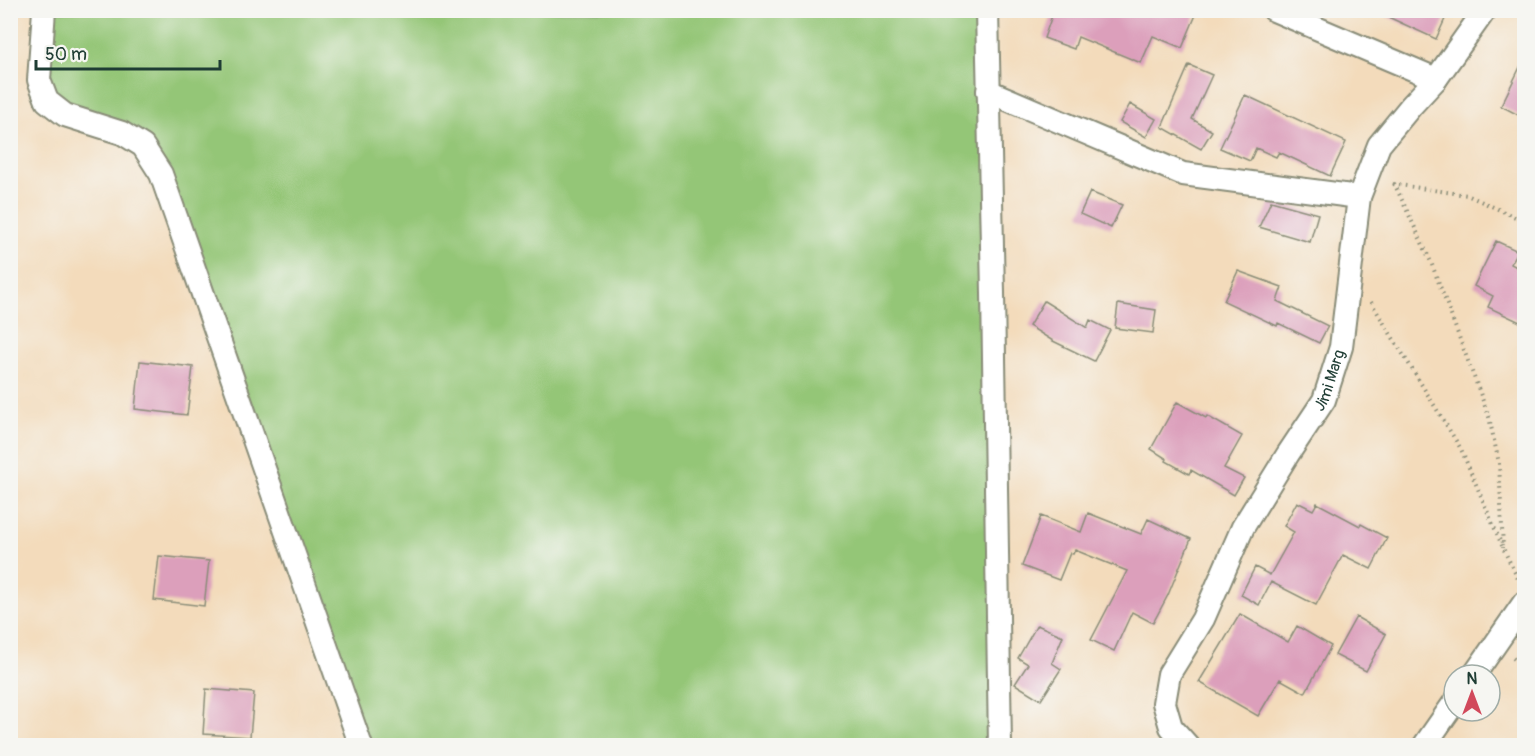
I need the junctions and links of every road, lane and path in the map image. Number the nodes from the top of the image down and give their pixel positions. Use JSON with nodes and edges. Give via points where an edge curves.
{"nodes":[{"id":1,"x":44,"y":10,"type":"edge"},
{"id":2,"x":1274,"y":10,"type":"edge"},
{"id":3,"x":1485,"y":10,"type":"edge"},
{"id":4,"x":983,"y":13,"type":"edge"},
{"id":5,"x":1436,"y":79,"type":"junction"},
{"id":6,"x":988,"y":91,"type":"junction"},
{"id":7,"x":1394,"y":183,"type":"junction"},
{"id":8,"x":1359,"y":197,"type":"junction"},
{"id":9,"x":1524,"y":221,"type":"edge"},
{"id":10,"x":1351,"y":271,"type":"junction"},
{"id":11,"x":1503,"y":548,"type":"junction"},
{"id":12,"x":1522,"y":593,"type":"edge"},
{"id":13,"x":1481,"y":663,"type":"edge"},
{"id":14,"x":1442,"y":721,"type":"edge"},
{"id":15,"x":361,"y":746,"type":"edge"},
{"id":16,"x":1000,"y":746,"type":"edge"},
{"id":17,"x":1188,"y":746,"type":"edge"},
{"id":18,"x":1424,"y":746,"type":"edge"}],
"edges":[{"from":1,"to":15,"type":"street","via":[[39,80],[47,101],[65,115],[122,133],[143,146],[161,174]]},
{"from":2,"to":5,"type":"street"},
{"from":3,"to":5,"type":"street","name":"Jimi Marg"},
{"from":4,"to":6,"type":"street"},
{"from":5,"to":8,"type":"street","name":"Jimi Marg","via":[[1379,145]]},
{"from":6,"to":8,"type":"street","via":[[1183,174]]},
{"from":6,"to":16,"type":"street"},
{"from":7,"to":8,"type":"path"},
{"from":7,"to":9,"type":"path","via":[[1467,195]]},
{"from":7,"to":11,"type":"path","via":[[1431,261],[1489,417],[1499,463]]},
{"from":8,"to":10,"type":"street","name":"Jimi Marg"},
{"from":10,"to":11,"type":"path","via":[[1461,449]]},
{"from":10,"to":17,"type":"street","name":"Jimi Marg","via":[[1341,347],[1324,400],[1243,527],[1203,619],[1169,674],[1166,711],[1171,727]]},
{"from":11,"to":12,"type":"path"},
{"from":12,"to":13,"type":"street"},
{"from":14,"to":18,"type":"street"}]}
